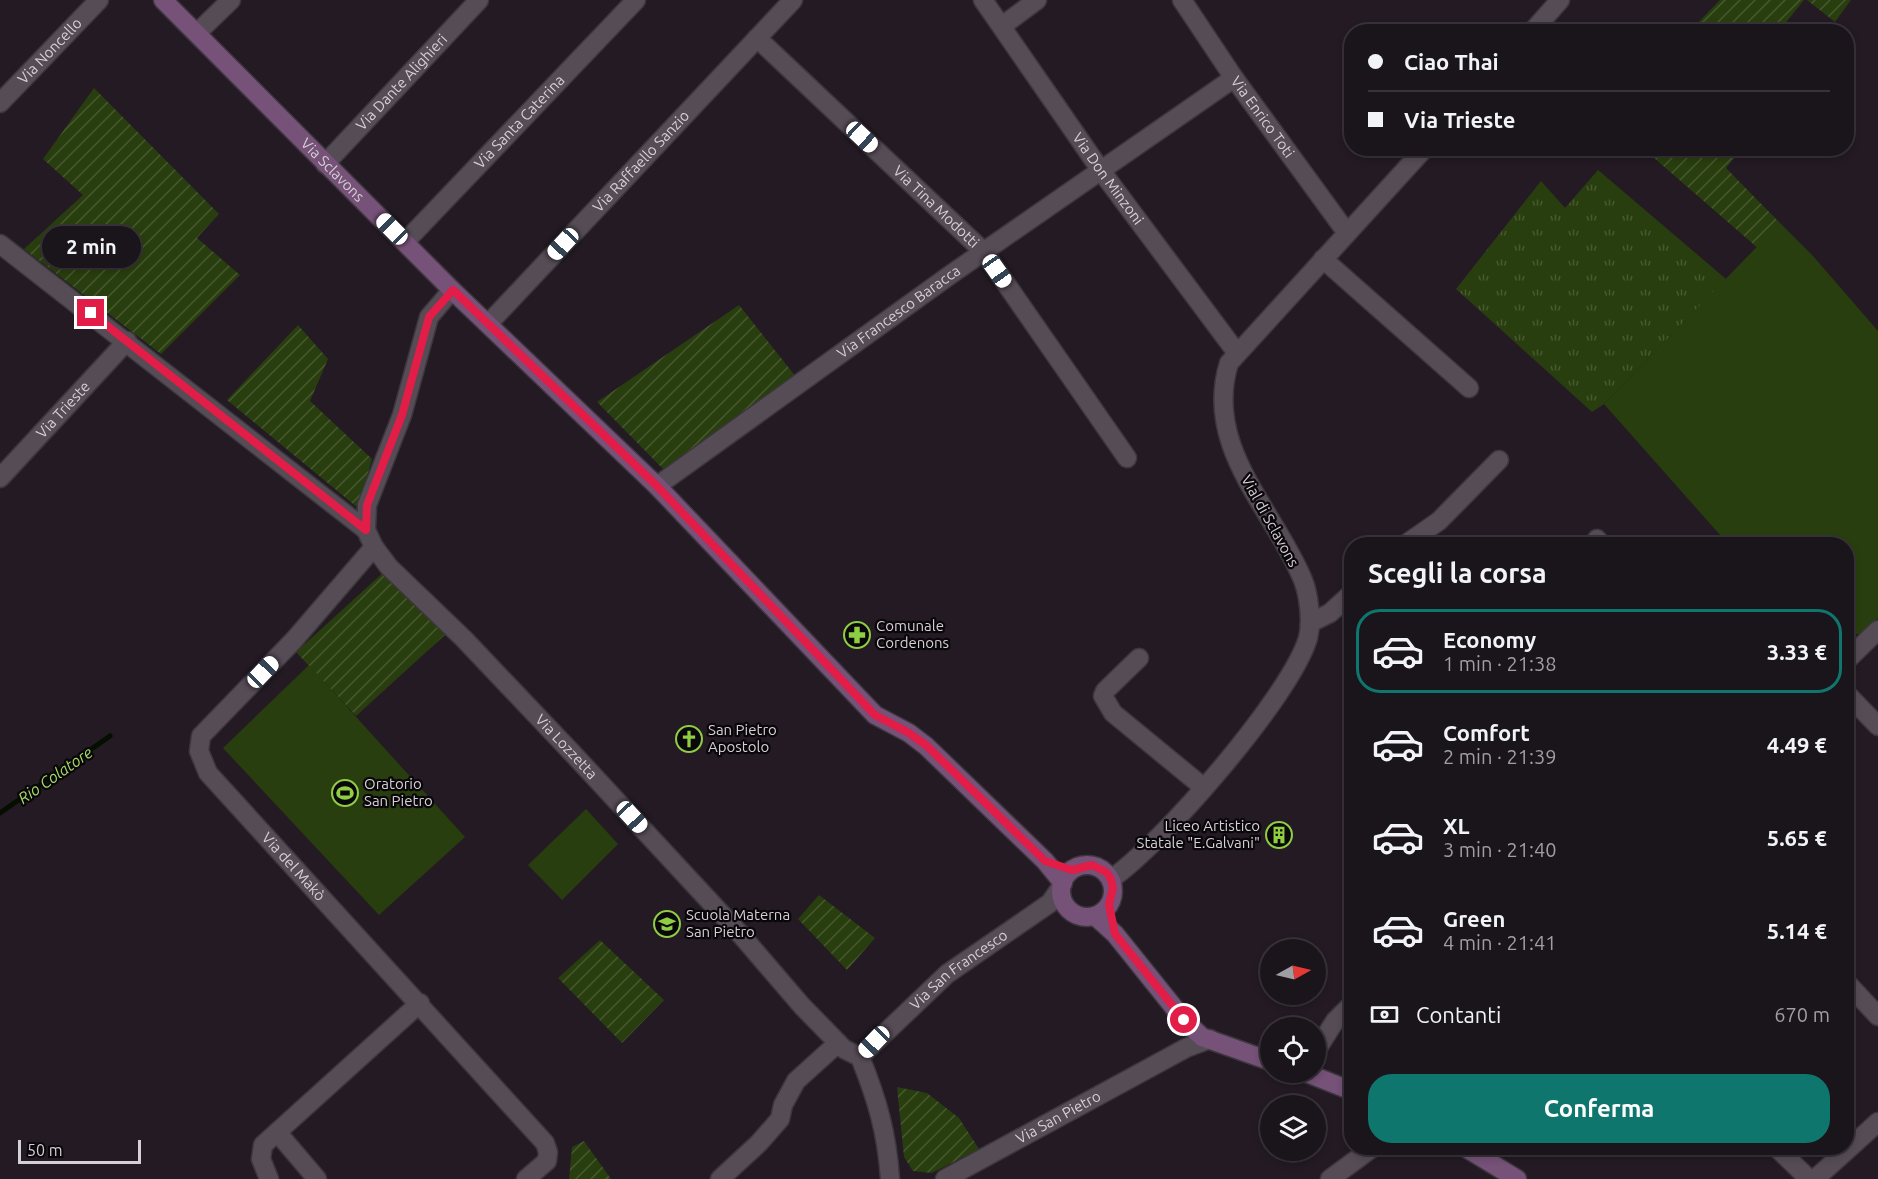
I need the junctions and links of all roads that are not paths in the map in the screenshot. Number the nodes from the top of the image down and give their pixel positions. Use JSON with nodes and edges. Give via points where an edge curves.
{"nodes":[{"id":1,"x":99,"y":0,"type":"edge"},
{"id":2,"x":163,"y":0,"type":"edge"},
{"id":3,"x":231,"y":0,"type":"edge"},
{"id":4,"x":479,"y":0,"type":"edge"},
{"id":5,"x":636,"y":0,"type":"edge"},
{"id":6,"x":793,"y":0,"type":"edge"},
{"id":7,"x":983,"y":0,"type":"edge"},
{"id":8,"x":1037,"y":0,"type":"edge"},
{"id":9,"x":1182,"y":0,"type":"edge"},
{"id":10,"x":1549,"y":4,"type":"edge"},
{"id":11,"x":1537,"y":24,"type":"edge"},
{"id":12,"x":1002,"y":26,"type":"junction"},
{"id":13,"x":197,"y":33,"type":"junction"},
{"id":14,"x":757,"y":38,"type":"junction"},
{"id":15,"x":1234,"y":78,"type":"junction"},
{"id":16,"x":0,"y":104,"type":"edge"},
{"id":17,"x":1418,"y":156,"type":"edge"},
{"id":18,"x":325,"y":164,"type":"junction"},
{"id":19,"x":1102,"y":172,"type":"junction"},
{"id":20,"x":1347,"y":233,"type":"junction"},
{"id":21,"x":405,"y":242,"type":"junction"},
{"id":22,"x":0,"y":244,"type":"edge"},
{"id":23,"x":984,"y":252,"type":"junction"},
{"id":24,"x":1323,"y":259,"type":"junction"},
{"id":25,"x":453,"y":290,"type":"junction"},
{"id":26,"x":489,"y":323,"type":"junction"},
{"id":27,"x":127,"y":341,"type":"junction"},
{"id":28,"x":1237,"y":353,"type":"junction"},
{"id":29,"x":1469,"y":388,"type":"dead end"},
{"id":30,"x":1127,"y":458,"type":"dead end"},
{"id":31,"x":1499,"y":460,"type":"dead end"},
{"id":32,"x":0,"y":478,"type":"edge"},
{"id":33,"x":657,"y":486,"type":"junction"},
{"id":34,"x":366,"y":530,"type":"junction"},
{"id":35,"x":1416,"y":537,"type":"edge"},
{"id":36,"x":374,"y":547,"type":"junction"},
{"id":37,"x":1344,"y":600,"type":"edge"},
{"id":38,"x":1310,"y":623,"type":"junction"},
{"id":39,"x":1878,"y":630,"type":"edge"},
{"id":40,"x":1854,"y":653,"type":"edge"},
{"id":41,"x":1139,"y":658,"type":"dead end"},
{"id":42,"x":1854,"y":701,"type":"edge"},
{"id":43,"x":1878,"y":726,"type":"edge"},
{"id":44,"x":1203,"y":787,"type":"junction"},
{"id":45,"x":1111,"y":879,"type":"junction"},
{"id":46,"x":1065,"y":880,"type":"junction"},
{"id":47,"x":1102,"y":911,"type":"junction"},
{"id":48,"x":1854,"y":990,"type":"edge"},
{"id":49,"x":420,"y":1003,"type":"junction"},
{"id":50,"x":1344,"y":1012,"type":"edge"},
{"id":51,"x":1179,"y":1015,"type":"junction"},
{"id":52,"x":1878,"y":1016,"type":"edge"},
{"id":53,"x":1326,"y":1035,"type":"edge"},
{"id":54,"x":1210,"y":1040,"type":"junction"},
{"id":55,"x":838,"y":1043,"type":"junction"},
{"id":56,"x":860,"y":1057,"type":"junction"},
{"id":57,"x":1172,"y":1057,"type":"junction"},
{"id":58,"x":1260,"y":1058,"type":"edge"},
{"id":59,"x":1326,"y":1081,"type":"edge"},
{"id":60,"x":1344,"y":1088,"type":"edge"},
{"id":61,"x":1878,"y":1122,"type":"edge"},
{"id":62,"x":277,"y":1132,"type":"junction"},
{"id":63,"x":1854,"y":1144,"type":"edge"},
{"id":64,"x":1363,"y":1155,"type":"edge"},
{"id":65,"x":1478,"y":1155,"type":"edge"},
{"id":66,"x":1784,"y":1155,"type":"edge"},
{"id":67,"x":1842,"y":1155,"type":"edge"},
{"id":68,"x":269,"y":1179,"type":"edge"},
{"id":69,"x":317,"y":1179,"type":"edge"},
{"id":70,"x":526,"y":1179,"type":"edge"},
{"id":71,"x":720,"y":1179,"type":"edge"},
{"id":72,"x":890,"y":1179,"type":"edge"},
{"id":73,"x":945,"y":1179,"type":"edge"},
{"id":74,"x":1330,"y":1179,"type":"edge"},
{"id":75,"x":1517,"y":1179,"type":"edge"},
{"id":76,"x":1809,"y":1179,"type":"edge"},
{"id":77,"x":1815,"y":1179,"type":"edge"}],
"edges":[{"from":1,"to":16,"type":"street","name":"Via Noncello"},
{"from":2,"to":13,"type":"street","name":"Via Sclavons"},
{"from":3,"to":13,"type":"street"},
{"from":4,"to":18,"type":"street","name":"Via Dante Alighieri"},
{"from":5,"to":21,"type":"street","name":"Via Santa Caterina"},
{"from":6,"to":14,"type":"street","name":"Via Raffaello Sanzio"},
{"from":7,"to":12,"type":"street","name":"Via Don Minzoni"},
{"from":8,"to":12,"type":"street"},
{"from":9,"to":15,"type":"street","name":"Via Enrico Toti"},
{"from":10,"to":11,"type":"street"},
{"from":12,"to":19,"type":"street","name":"Via Don Minzoni"},
{"from":13,"to":18,"type":"street","name":"Via Sclavons"},
{"from":14,"to":23,"type":"street","name":"Via Tina Modotti"},
{"from":14,"to":26,"type":"street","name":"Via Raffaello Sanzio"},
{"from":15,"to":19,"type":"street","name":"Via Francesco Baracca"},
{"from":15,"to":20,"type":"street","name":"Via Enrico Toti"},
{"from":17,"to":20,"type":"street","name":"Vial di Sclavons"},
{"from":18,"to":21,"type":"street","name":"Via Sclavons"},
{"from":19,"to":23,"type":"street","name":"Via Francesco Baracca"},
{"from":19,"to":28,"type":"street","name":"Via Don Minzoni"},
{"from":20,"to":24,"type":"street","name":"Vial di Sclavons"},
{"from":21,"to":25,"type":"street","name":"Via Sclavons"},
{"from":22,"to":27,"type":"street"},
{"from":23,"to":30,"type":"street","name":"Via Tina Modotti"},
{"from":23,"to":33,"type":"street","name":"Via Francesco Baracca"},
{"from":24,"to":28,"type":"street","name":"Vial di Sclavons"},
{"from":24,"to":29,"type":"street"},
{"from":25,"to":26,"type":"street","name":"Via Sclavons"},
{"from":25,"to":34,"type":"street","via":[[429,317],[402,415],[367,505]]},
{"from":26,"to":33,"type":"street","name":"Via Sclavons"},
{"from":27,"to":32,"type":"street","name":"Via Trieste"},
{"from":27,"to":34,"type":"street"},
{"from":28,"to":38,"type":"street","name":"Vial di Sclavons","via":[[1229,363],[1223,384],[1226,429],[1236,459],[1303,581]]},
{"from":31,"to":35,"type":"street","via":[[1438,521]]},
{"from":33,"to":46,"type":"street","name":"Via Sclavons","via":[[875,715],[927,746]]},
{"from":34,"to":36,"type":"street","name":"Via Lozzetta"},
{"from":36,"to":49,"type":"street","name":"Via del Makò","via":[[294,640],[201,736],[199,751],[208,773]]},
{"from":36,"to":55,"type":"street","name":"Via Lozzetta","via":[[389,567],[576,757]]},
{"from":37,"to":38,"type":"street"},
{"from":38,"to":44,"type":"street","name":"Vial di Sclavons","via":[[1308,638],[1279,694]]},
{"from":39,"to":40,"type":"street"},
{"from":41,"to":44,"type":"street","via":[[1105,691],[1107,705]]},
{"from":42,"to":43,"type":"street"},
{"from":44,"to":45,"type":"street","name":"Vial di Sclavons"},
{"from":45,"to":46,"type":"street","name":"Via Sclavons","via":[[1092,865]]},
{"from":45,"to":47,"type":"street","via":[[1113,888]]},
{"from":46,"to":47,"type":"street","via":[[1064,903],[1070,910],[1077,915]]},
{"from":46,"to":56,"type":"street","name":"Via San Francesco","via":[[1050,903],[947,974]]},
{"from":47,"to":51,"type":"street","via":[[1115,934]]},
{"from":48,"to":52,"type":"street"},
{"from":49,"to":62,"type":"street"},
{"from":49,"to":70,"type":"street","name":"Via del Makò","via":[[545,1143],[547,1161]]},
{"from":50,"to":53,"type":"street"},
{"from":51,"to":54,"type":"street"},
{"from":51,"to":57,"type":"street","via":[[1179,1041]]},
{"from":54,"to":57,"type":"street","name":"Via San Pietro"},
{"from":54,"to":58,"type":"street"},
{"from":55,"to":56,"type":"street","name":"Via Lozzetta"},
{"from":55,"to":71,"type":"street","via":[[796,1081],[780,1119]]},
{"from":56,"to":72,"type":"street","via":[[879,1102]]},
{"from":57,"to":73,"type":"street","name":"Via San Pietro"},
{"from":59,"to":60,"type":"street"},
{"from":61,"to":63,"type":"street"},
{"from":62,"to":68,"type":"street","via":[[262,1144]]},
{"from":62,"to":69,"type":"street"},
{"from":64,"to":74,"type":"street"},
{"from":65,"to":75,"type":"street"},
{"from":66,"to":76,"type":"street"},
{"from":67,"to":77,"type":"street"}]}
